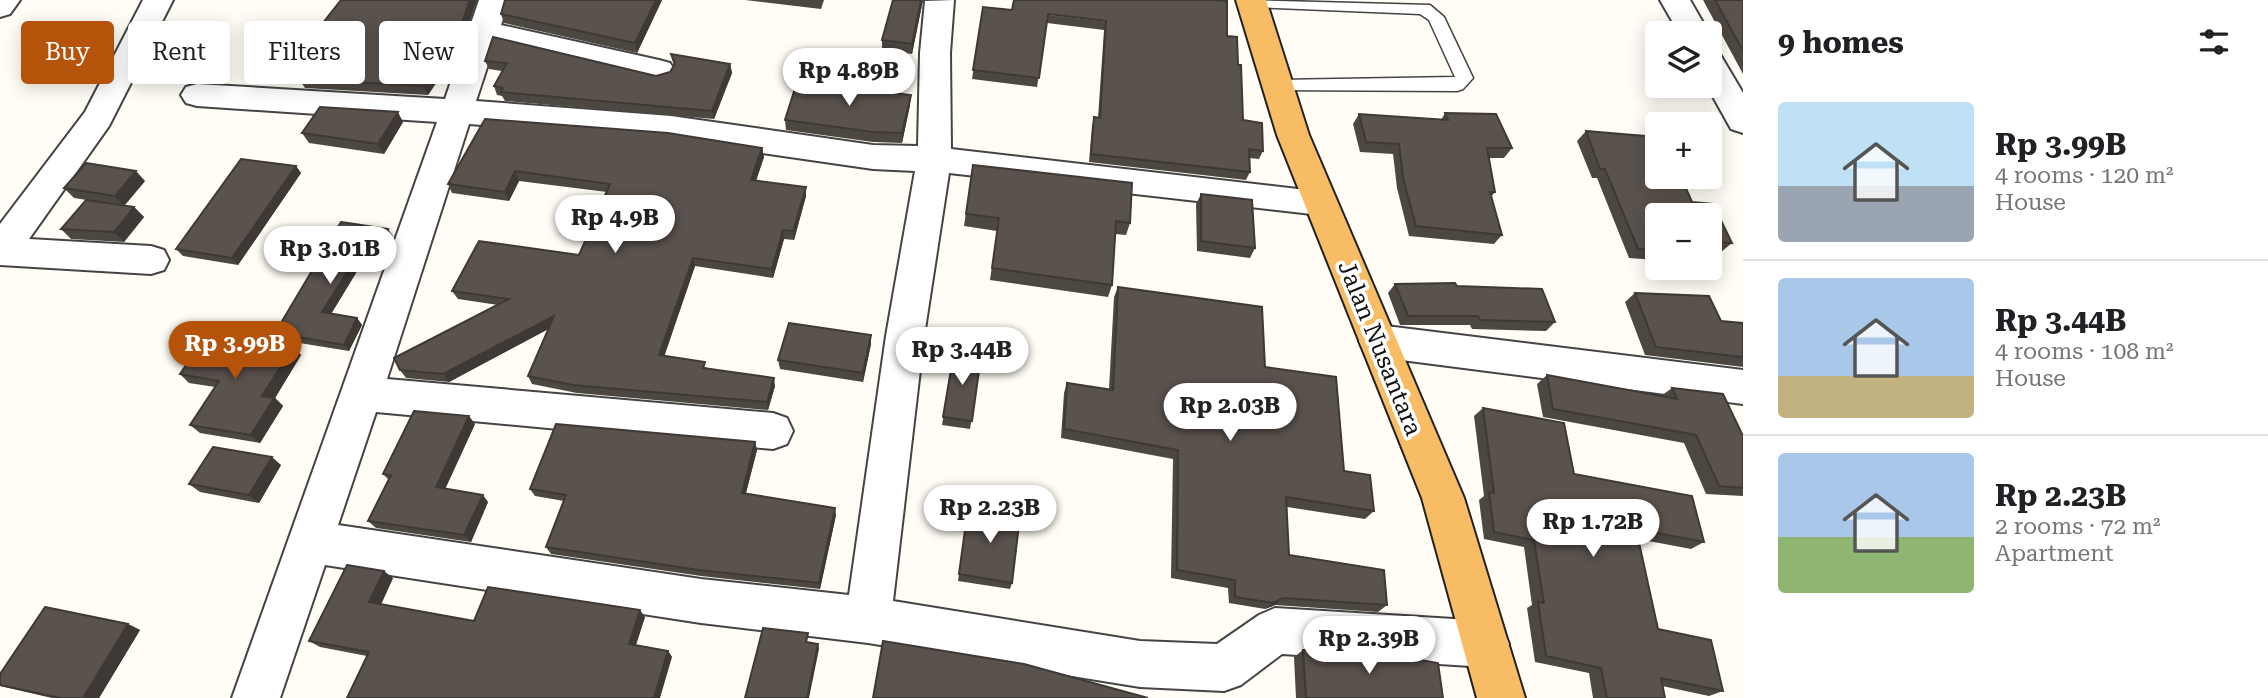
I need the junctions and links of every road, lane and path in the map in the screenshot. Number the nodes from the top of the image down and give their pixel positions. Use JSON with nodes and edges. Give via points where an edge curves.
{"nodes":[{"id":1,"x":5,"y":0,"type":"edge"},
{"id":2,"x":158,"y":0,"type":"edge"},
{"id":3,"x":1675,"y":0,"type":"edge"},
{"id":4,"x":940,"y":1,"type":"edge"},
{"id":5,"x":1251,"y":1,"type":"edge"},
{"id":6,"x":0,"y":7,"type":"edge"},
{"id":7,"x":488,"y":15,"type":"edge"},
{"id":8,"x":1686,"y":21,"type":"edge"},
{"id":9,"x":659,"y":71,"type":"dead end"},
{"id":10,"x":1722,"y":84,"type":"edge"},
{"id":11,"x":1278,"y":86,"type":"junction"},
{"id":12,"x":197,"y":95,"type":"dead end"},
{"id":13,"x":455,"y":112,"type":"junction"},
{"id":14,"x":1743,"y":121,"type":"edge"},
{"id":15,"x":934,"y":159,"type":"junction"},
{"id":16,"x":1320,"y":202,"type":"junction"},
{"id":17,"x":0,"y":251,"type":"edge"},
{"id":18,"x":151,"y":260,"type":"dead end"},
{"id":19,"x":1378,"y":341,"type":"junction"},
{"id":20,"x":1743,"y":387,"type":"edge"},
{"id":21,"x":362,"y":394,"type":"junction"},
{"id":22,"x":773,"y":431,"type":"dead end"},
{"id":23,"x":311,"y":542,"type":"junction"},
{"id":24,"x":868,"y":620,"type":"junction"},
{"id":25,"x":1486,"y":644,"type":"junction"},
{"id":26,"x":256,"y":698,"type":"edge"},
{"id":27,"x":1501,"y":698,"type":"edge"}],
"edges":[{"from":1,"to":6,"type":"street"},
{"from":2,"to":17,"type":"street","via":[[98,118]]},
{"from":3,"to":8,"type":"street"},
{"from":4,"to":15,"type":"street"},
{"from":5,"to":11,"type":"highway","name":"Jalan Nusantara"},
{"from":5,"to":11,"type":"lane","via":[[1424,9],[1436,18],[1464,78],[1457,85]]},
{"from":7,"to":9,"type":"street","via":[[589,57]]},
{"from":7,"to":13,"type":"street"},
{"from":10,"to":14,"type":"street"},
{"from":11,"to":16,"type":"highway","name":"Jalan Nusantara"},
{"from":12,"to":13,"type":"street"},
{"from":13,"to":15,"type":"street","via":[[671,128],[873,158]]},
{"from":13,"to":21,"type":"street"},
{"from":15,"to":16,"type":"street"},
{"from":15,"to":24,"type":"street","via":[[905,336]]},
{"from":16,"to":19,"type":"highway","name":"Jalan Nusantara"},
{"from":17,"to":18,"type":"street"},
{"from":19,"to":20,"type":"street"},
{"from":19,"to":25,"type":"highway","name":"Jalan Nusantara","via":[[1443,498]]},
{"from":21,"to":22,"type":"street"},
{"from":21,"to":23,"type":"street"},
{"from":23,"to":24,"type":"street","via":[[701,601]]},
{"from":23,"to":26,"type":"street"},
{"from":24,"to":25,"type":"street","via":[[1140,664],[1208,669],[1229,666],[1275,631]]},
{"from":25,"to":27,"type":"highway","name":"Jalan Nusantara"}]}
